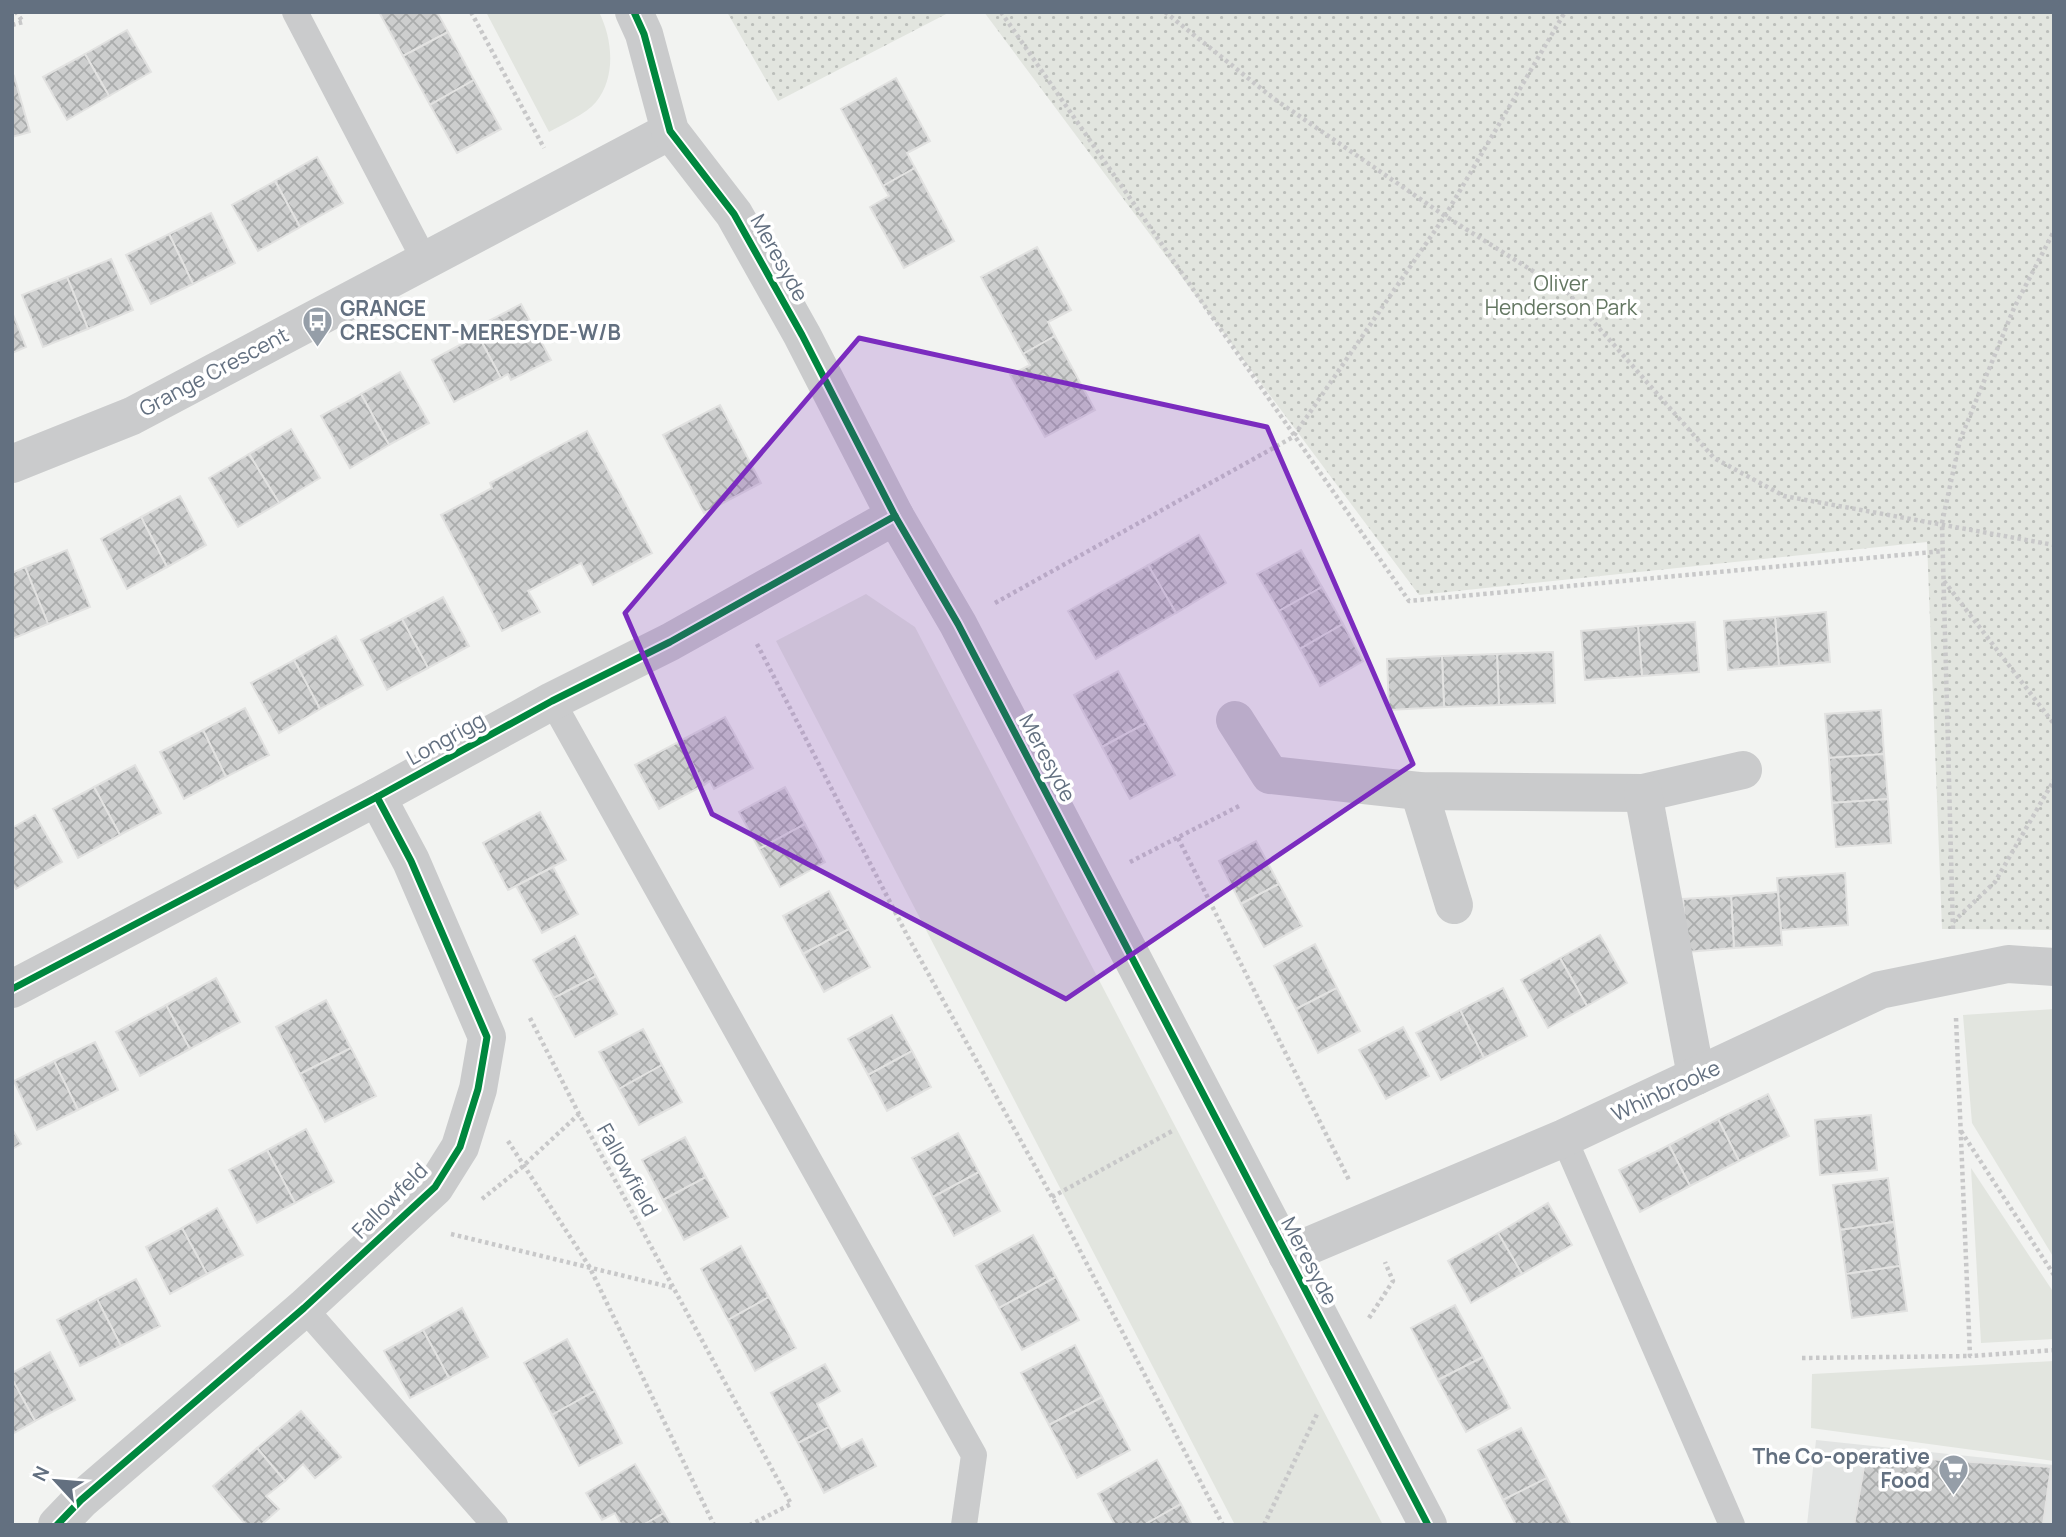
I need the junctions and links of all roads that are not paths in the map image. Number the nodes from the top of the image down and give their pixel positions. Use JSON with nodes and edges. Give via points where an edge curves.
{"nodes":[{"id":1,"x":295,"y":12,"type":"edge"},
{"id":2,"x":634,"y":12,"type":"edge"},
{"id":3,"x":670,"y":131,"type":"junction"},
{"id":4,"x":424,"y":259,"type":"junction"},
{"id":5,"x":12,"y":464,"type":"edge"},
{"id":6,"x":895,"y":516,"type":"junction"},
{"id":7,"x":552,"y":701,"type":"junction"},
{"id":8,"x":1235,"y":720,"type":"dead end"},
{"id":9,"x":1742,"y":770,"type":"dead end"},
{"id":10,"x":1419,"y":791,"type":"junction"},
{"id":11,"x":1643,"y":793,"type":"junction"},
{"id":12,"x":377,"y":797,"type":"junction"},
{"id":13,"x":1454,"y":905,"type":"dead end"},
{"id":14,"x":2054,"y":967,"type":"edge"},
{"id":15,"x":12,"y":989,"type":"edge"},
{"id":16,"x":1696,"y":1076,"type":"junction"},
{"id":17,"x":1564,"y":1138,"type":"junction"},
{"id":18,"x":1287,"y":1255,"type":"junction"},
{"id":19,"x":304,"y":1308,"type":"junction"},
{"id":20,"x":493,"y":1524,"type":"edge"},
{"id":21,"x":57,"y":1525,"type":"edge"},
{"id":22,"x":964,"y":1525,"type":"edge"},
{"id":23,"x":1428,"y":1525,"type":"edge"},
{"id":24,"x":1732,"y":1525,"type":"edge"}],
"edges":[{"from":1,"to":4,"type":"lane"},
{"from":2,"to":3,"type":"street","name":"Meresyde","via":[[645,34]]},
{"from":3,"to":4,"type":"street","name":"Grange Crescent"},
{"from":3,"to":6,"type":"street","name":"Meresyde","via":[[734,214]]},
{"from":4,"to":5,"type":"street","name":"Grange Crescent","via":[[132,416]]},
{"from":6,"to":7,"type":"street","name":"Longrigg","via":[[670,642]]},
{"from":6,"to":18,"type":"street","name":"Meresyde","via":[[958,624]]},
{"from":7,"to":12,"type":"street","name":"Longrigg"},
{"from":7,"to":22,"type":"lane","via":[[974,1455]]},
{"from":8,"to":10,"type":"street","via":[[1270,775]]},
{"from":9,"to":11,"type":"street"},
{"from":10,"to":11,"type":"street"},
{"from":10,"to":13,"type":"street"},
{"from":11,"to":16,"type":"street"},
{"from":12,"to":15,"type":"street","name":"Longrigg"},
{"from":12,"to":19,"type":"street","name":"Fallowfeld","via":[[411,861],[487,1037],[478,1089],[460,1147],[435,1187]]},
{"from":14,"to":16,"type":"street","name":"Whinbrooke","via":[[2008,964],[1880,990]]},
{"from":16,"to":17,"type":"street","name":"Whinbrooke"},
{"from":17,"to":18,"type":"street","name":"Whinbrooke"},
{"from":17,"to":24,"type":"lane"},
{"from":18,"to":23,"type":"street","name":"Meresyde"},
{"from":19,"to":20,"type":"lane"},
{"from":19,"to":21,"type":"street","name":"Fallowfeld"}]}
